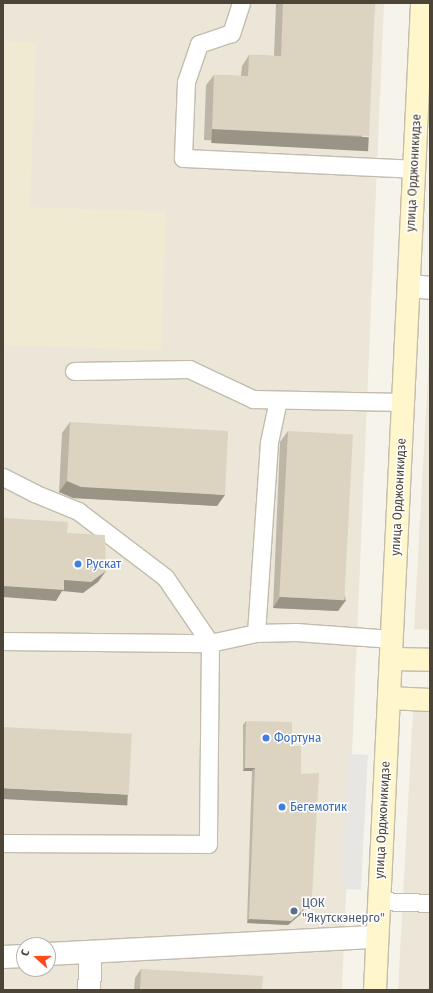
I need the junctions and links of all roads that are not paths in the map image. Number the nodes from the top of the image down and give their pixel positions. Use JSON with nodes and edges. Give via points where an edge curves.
{"nodes":[{"id":1,"x":241,"y":3,"type":"edge"},
{"id":2,"x":422,"y":3,"type":"edge"},
{"id":3,"x":425,"y":64,"type":"edge"},
{"id":4,"x":414,"y":169,"type":"junction"},
{"id":5,"x":408,"y":286,"type":"junction"},
{"id":6,"x":430,"y":288,"type":"edge"},
{"id":7,"x":74,"y":371,"type":"dead end"},
{"id":8,"x":278,"y":400,"type":"junction"},
{"id":9,"x":403,"y":402,"type":"junction"},
{"id":10,"x":3,"y":476,"type":"edge"},
{"id":11,"x":256,"y":633,"type":"junction"},
{"id":12,"x":3,"y":641,"type":"edge"},
{"id":13,"x":210,"y":644,"type":"junction"},
{"id":14,"x":391,"y":649,"type":"junction"},
{"id":15,"x":430,"y":660,"type":"edge"},
{"id":16,"x":389,"y":698,"type":"junction"},
{"id":17,"x":430,"y":700,"type":"edge"},
{"id":18,"x":3,"y":843,"type":"edge"},
{"id":19,"x":379,"y":900,"type":"junction"},
{"id":20,"x":430,"y":903,"type":"edge"},
{"id":21,"x":377,"y":937,"type":"junction"},
{"id":22,"x":91,"y":952,"type":"junction"},
{"id":23,"x":56,"y":954,"type":"edge"},
{"id":24,"x":16,"y":956,"type":"edge"},
{"id":25,"x":3,"y":957,"type":"edge"},
{"id":26,"x":90,"y":990,"type":"edge"},
{"id":27,"x":375,"y":990,"type":"edge"}],
"edges":[{"from":1,"to":4,"type":"lane","via":[[231,33],[199,44],[186,82],[183,158]]},
{"from":2,"to":3,"type":"street","name":"улица Орджоникидзе"},
{"from":3,"to":4,"type":"street","name":"улица Орджоникидзе"},
{"from":4,"to":5,"type":"street","name":"улица Орджоникидзе"},
{"from":5,"to":6,"type":"street"},
{"from":5,"to":9,"type":"street","name":"улица Орджоникидзе"},
{"from":7,"to":8,"type":"lane","via":[[189,369],[253,399]]},
{"from":8,"to":9,"type":"lane"},
{"from":8,"to":11,"type":"lane","via":[[269,442]]},
{"from":9,"to":14,"type":"street","name":"улица Орджоникидзе"},
{"from":10,"to":13,"type":"lane","via":[[34,493],[78,511],[165,577]]},
{"from":11,"to":13,"type":"lane"},
{"from":11,"to":14,"type":"lane","via":[[296,632]]},
{"from":12,"to":13,"type":"lane"},
{"from":13,"to":18,"type":"lane","via":[[208,844]]},
{"from":14,"to":15,"type":"street"},
{"from":14,"to":16,"type":"street","name":"улица Орджоникидзе"},
{"from":16,"to":17,"type":"street"},
{"from":16,"to":19,"type":"street","name":"улица Орджоникидзе"},
{"from":19,"to":20,"type":"lane"},
{"from":19,"to":21,"type":"street","name":"улица Орджоникидзе"},
{"from":21,"to":22,"type":"street"},
{"from":21,"to":27,"type":"street","name":"улица Орджоникидзе"},
{"from":22,"to":23,"type":"street"},
{"from":22,"to":26,"type":"street"},
{"from":24,"to":25,"type":"street"}]}
